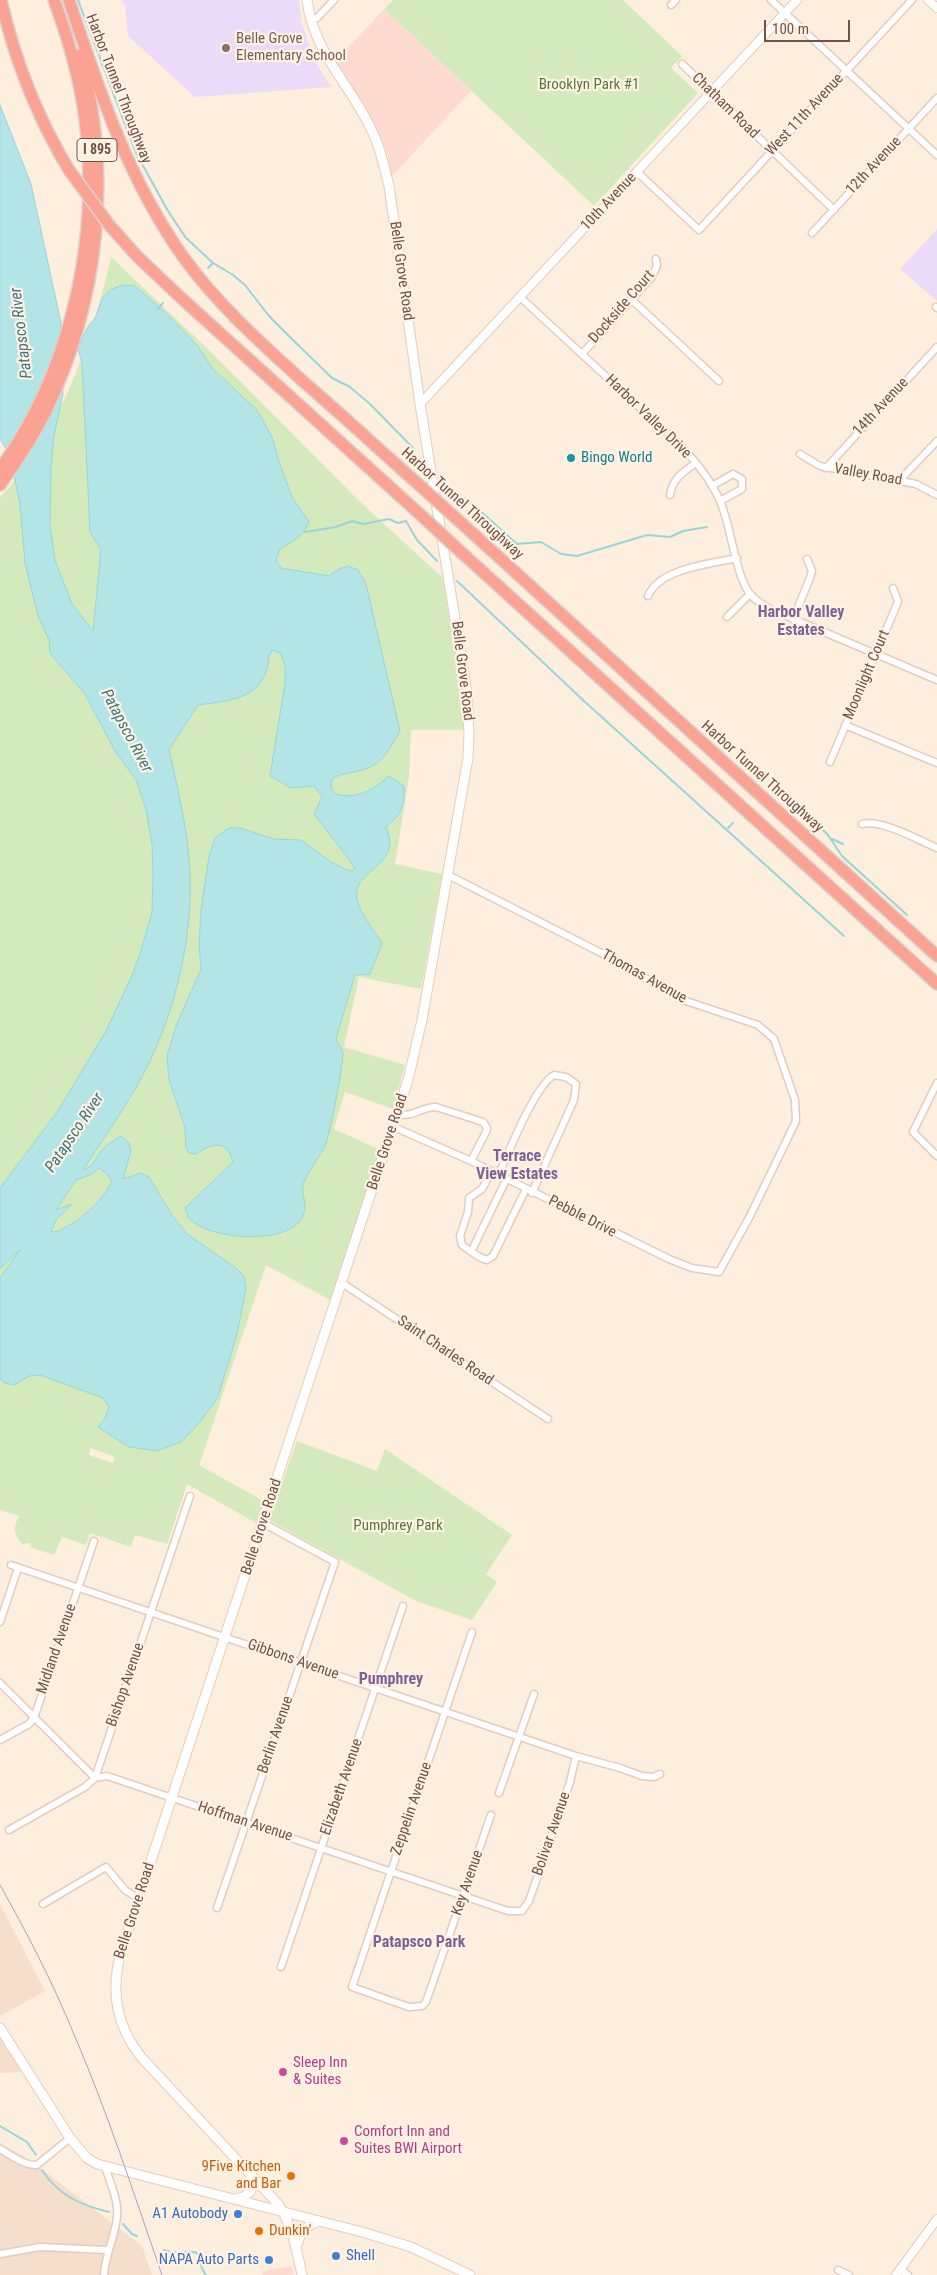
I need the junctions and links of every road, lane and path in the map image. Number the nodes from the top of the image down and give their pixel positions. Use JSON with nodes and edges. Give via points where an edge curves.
{"nodes":[{"id":1,"x":1,"y":0,"type":"edge"},
{"id":2,"x":54,"y":0,"type":"edge"},
{"id":3,"x":64,"y":0,"type":"edge"},
{"id":4,"x":69,"y":0,"type":"edge"},
{"id":5,"x":307,"y":0,"type":"edge"},
{"id":6,"x":334,"y":0,"type":"edge"},
{"id":7,"x":771,"y":0,"type":"edge"},
{"id":8,"x":797,"y":0,"type":"edge"},
{"id":9,"x":912,"y":0,"type":"edge"},
{"id":10,"x":928,"y":0,"type":"edge"},
{"id":11,"x":937,"y":8,"type":"edge"},
{"id":12,"x":785,"y":13,"type":"junction"},
{"id":13,"x":310,"y":20,"type":"junction"},
{"id":14,"x":682,"y":64,"type":"dead end"},
{"id":15,"x":847,"y":70,"type":"junction"},
{"id":16,"x":711,"y":92,"type":"junction"},
{"id":17,"x":937,"y":98,"type":"edge"},
{"id":18,"x":909,"y":128,"type":"junction"},
{"id":19,"x":772,"y":151,"type":"junction"},
{"id":20,"x":937,"y":155,"type":"edge"},
{"id":21,"x":637,"y":172,"type":"junction"},
{"id":22,"x":834,"y":210,"type":"junction"},
{"id":23,"x":812,"y":233,"type":"dead end"},
{"id":24,"x":656,"y":259,"type":"dead end"},
{"id":25,"x":520,"y":297,"type":"junction"},
{"id":26,"x":80,"y":300,"type":"junction"},
{"id":27,"x":632,"y":300,"type":"junction"},
{"id":28,"x":937,"y":347,"type":"edge"},
{"id":29,"x":582,"y":354,"type":"junction"},
{"id":30,"x":718,"y":381,"type":"dead end"},
{"id":31,"x":420,"y":404,"type":"junction"},
{"id":32,"x":937,"y":441,"type":"edge"},
{"id":33,"x":800,"y":454,"type":"dead end"},
{"id":34,"x":696,"y":463,"type":"junction"},
{"id":35,"x":826,"y":468,"type":"junction"},
{"id":36,"x":0,"y":469,"type":"edge"},
{"id":37,"x":900,"y":480,"type":"junction"},
{"id":38,"x":0,"y":485,"type":"edge"},
{"id":39,"x":712,"y":486,"type":"junction"},
{"id":40,"x":670,"y":495,"type":"dead end"},
{"id":41,"x":937,"y":495,"type":"edge"},
{"id":42,"x":720,"y":501,"type":"junction"},
{"id":43,"x":737,"y":558,"type":"junction"},
{"id":44,"x":807,"y":559,"type":"dead end"},
{"id":45,"x":893,"y":588,"type":"dead end"},
{"id":46,"x":750,"y":594,"type":"junction"},
{"id":47,"x":648,"y":596,"type":"dead end"},
{"id":48,"x":727,"y":617,"type":"dead end"},
{"id":49,"x":793,"y":619,"type":"junction"},
{"id":50,"x":875,"y":653,"type":"junction"},
{"id":51,"x":937,"y":680,"type":"edge"},
{"id":52,"x":845,"y":725,"type":"junction"},
{"id":53,"x":830,"y":762,"type":"dead end"},
{"id":54,"x":937,"y":763,"type":"edge"},
{"id":55,"x":862,"y":824,"type":"dead end"},
{"id":56,"x":937,"y":848,"type":"edge"},
{"id":57,"x":448,"y":875,"type":"junction"},
{"id":58,"x":937,"y":956,"type":"edge"},
{"id":59,"x":937,"y":984,"type":"edge"},
{"id":60,"x":937,"y":1083,"type":"edge"},
{"id":61,"x":398,"y":1114,"type":"junction"},
{"id":62,"x":394,"y":1127,"type":"junction"},
{"id":63,"x":937,"y":1145,"type":"edge"},
{"id":64,"x":935,"y":1154,"type":"edge"},
{"id":65,"x":471,"y":1162,"type":"junction"},
{"id":66,"x":491,"y":1172,"type":"junction"},
{"id":67,"x":498,"y":1176,"type":"junction"},
{"id":68,"x":506,"y":1180,"type":"junction"},
{"id":69,"x":529,"y":1191,"type":"junction"},
{"id":70,"x":472,"y":1250,"type":"junction"},
{"id":71,"x":719,"y":1272,"type":"joint"},
{"id":72,"x":342,"y":1283,"type":"junction"},
{"id":73,"x":548,"y":1419,"type":"dead end"},
{"id":74,"x":190,"y":1496,"type":"dead end"},
{"id":75,"x":264,"y":1523,"type":"junction"},
{"id":76,"x":94,"y":1541,"type":"dead end"},
{"id":77,"x":78,"y":1588,"type":"junction"},
{"id":78,"x":403,"y":1606,"type":"dead end"},
{"id":79,"x":150,"y":1612,"type":"junction"},
{"id":80,"x":0,"y":1622,"type":"edge"},
{"id":81,"x":472,"y":1632,"type":"dead end"},
{"id":82,"x":226,"y":1638,"type":"junction"},
{"id":83,"x":301,"y":1663,"type":"junction"},
{"id":84,"x":0,"y":1684,"type":"edge"},
{"id":85,"x":375,"y":1688,"type":"junction"},
{"id":86,"x":534,"y":1694,"type":"dead end"},
{"id":87,"x":445,"y":1711,"type":"junction"},
{"id":88,"x":34,"y":1718,"type":"junction"},
{"id":89,"x":519,"y":1736,"type":"junction"},
{"id":90,"x":0,"y":1740,"type":"edge"},
{"id":91,"x":576,"y":1756,"type":"junction"},
{"id":92,"x":660,"y":1774,"type":"dead end"},
{"id":93,"x":95,"y":1778,"type":"junction"},
{"id":94,"x":499,"y":1793,"type":"dead end"},
{"id":95,"x":172,"y":1798,"type":"junction"},
{"id":96,"x":492,"y":1815,"type":"dead end"},
{"id":97,"x":246,"y":1822,"type":"junction"},
{"id":98,"x":9,"y":1830,"type":"dead end"},
{"id":99,"x":322,"y":1847,"type":"junction"},
{"id":100,"x":391,"y":1871,"type":"junction"},
{"id":101,"x":464,"y":1896,"type":"junction"},
{"id":102,"x":139,"y":1898,"type":"junction"},
{"id":103,"x":43,"y":1904,"type":"dead end"},
{"id":104,"x":217,"y":1908,"type":"dead end"},
{"id":105,"x":522,"y":1911,"type":"joint"},
{"id":106,"x":281,"y":1968,"type":"dead end"},
{"id":107,"x":422,"y":2006,"type":"joint"},
{"id":108,"x":0,"y":2028,"type":"edge"},
{"id":109,"x":70,"y":2138,"type":"junction"},
{"id":110,"x":0,"y":2149,"type":"edge"},
{"id":111,"x":105,"y":2167,"type":"junction"},
{"id":112,"x":251,"y":2175,"type":"junction"},
{"id":113,"x":233,"y":2200,"type":"junction"},
{"id":114,"x":284,"y":2212,"type":"junction"},
{"id":115,"x":937,"y":2219,"type":"edge"},
{"id":116,"x":321,"y":2221,"type":"junction"},
{"id":117,"x":296,"y":2247,"type":"junction"},
{"id":118,"x":108,"y":2250,"type":"junction"},
{"id":119,"x":0,"y":2254,"type":"edge"},
{"id":120,"x":838,"y":2270,"type":"dead end"},
{"id":121,"x":898,"y":2272,"type":"edge"},
{"id":122,"x":104,"y":2275,"type":"edge"},
{"id":123,"x":302,"y":2275,"type":"edge"},
{"id":124,"x":470,"y":2275,"type":"edge"},
{"id":125,"x":849,"y":2275,"type":"edge"},
{"id":126,"x":908,"y":2275,"type":"edge"}],
"edges":[{"from":1,"to":59,"type":"highway","bridge":true,"via":[[28,90],[47,132],[69,170],[132,251]]},
{"from":2,"to":26,"type":"highway","name":"Harbor Tunnel Throughway","number":"I 895","via":[[79,84],[87,136],[89,201]]},
{"from":3,"to":26,"type":"highway","name":"Harbor Tunnel Throughway","number":"I 895","via":[[86,75],[97,142],[94,254]]},
{"from":4,"to":58,"type":"highway","name":"Harbor Tunnel Throughway","bridge":true,"via":[[123,151],[154,212],[185,259],[242,324]]},
{"from":5,"to":13,"type":"main road","name":"Belle Grove Road"},
{"from":6,"to":13,"type":"street","via":[[317,18]]},
{"from":7,"to":12,"type":"street"},
{"from":8,"to":12,"type":"street","name":"10th Avenue"},
{"from":9,"to":15,"type":"street","name":"West 11th Avenue"},
{"from":10,"to":11,"type":"street"},
{"from":12,"to":15,"type":"street"},
{"from":12,"to":16,"type":"street","name":"10th Avenue"},
{"from":13,"to":31,"type":"main road","name":"Belle Grove Road","via":[[326,56],[370,126],[383,162]]},
{"from":14,"to":16,"type":"street","name":"Chatham Road"},
{"from":15,"to":18,"type":"street"},
{"from":15,"to":19,"type":"street","name":"West 11th Avenue"},
{"from":16,"to":19,"type":"street","name":"Chatham Road"},
{"from":16,"to":21,"type":"street","name":"10th Avenue"},
{"from":17,"to":18,"type":"street","name":"12th Avenue"},
{"from":18,"to":20,"type":"street"},
{"from":18,"to":22,"type":"street","name":"12th Avenue"},
{"from":19,"to":21,"type":"street","name":"West 11th Avenue","via":[[699,230]]},
{"from":19,"to":22,"type":"street","name":"Chatham Road"},
{"from":21,"to":25,"type":"street","name":"10th Avenue"},
{"from":22,"to":23,"type":"street","name":"12th Avenue"},
{"from":24,"to":27,"type":"street","name":"Dockside Court","via":[[655,273]]},
{"from":25,"to":29,"type":"street","name":"Harbor Valley Drive"},
{"from":25,"to":31,"type":"street","name":"10th Avenue"},
{"from":26,"to":36,"type":"highway","number":"I 895","via":[[43,393]]},
{"from":26,"to":38,"type":"highway","number":"I 895","via":[[76,340],[46,412]]},
{"from":27,"to":29,"type":"street","name":"Dockside Court"},
{"from":27,"to":30,"type":"street"},
{"from":28,"to":35,"type":"street","name":"14th Avenue"},
{"from":29,"to":34,"type":"street","name":"Harbor Valley Drive"},
{"from":31,"to":57,"type":"main road","name":"Belle Grove Road","via":[[469,712],[468,758]]},
{"from":32,"to":37,"type":"street"},
{"from":33,"to":35,"type":"street","name":"Valley Road"},
{"from":34,"to":39,"type":"street","name":"Harbor Valley Drive"},
{"from":34,"to":40,"type":"street","via":[[679,475]]},
{"from":35,"to":37,"type":"street","name":"Valley Road"},
{"from":37,"to":41,"type":"street","name":"Valley Road"},
{"from":39,"to":42,"type":"street","name":"Harbor Valley Drive"},
{"from":39,"to":42,"type":"street","via":[[733,474],[742,479],[742,489]]},
{"from":42,"to":43,"type":"street","name":"Harbor Valley Drive"},
{"from":43,"to":46,"type":"street","name":"Harbor Valley Drive"},
{"from":43,"to":47,"type":"street","via":[[661,579]]},
{"from":44,"to":49,"type":"street","via":[[812,571]]},
{"from":45,"to":50,"type":"street","name":"Moonlight Court","via":[[898,601]]},
{"from":46,"to":48,"type":"street"},
{"from":46,"to":49,"type":"street","via":[[770,609]]},
{"from":49,"to":50,"type":"street"},
{"from":50,"to":51,"type":"street"},
{"from":50,"to":52,"type":"street","name":"Moonlight Court"},
{"from":52,"to":53,"type":"street","name":"Moonlight Court"},
{"from":52,"to":54,"type":"street"},
{"from":55,"to":56,"type":"street","via":[[881,825]]},
{"from":57,"to":61,"type":"main road","name":"Belle Grove Road","via":[[416,1050]]},
{"from":57,"to":71,"type":"street","name":"Thomas Avenue","via":[[617,961],[680,999],[758,1025],[774,1039],[795,1100],[796,1121]]},
{"from":60,"to":64,"type":"street","via":[[913,1132]]},
{"from":61,"to":62,"type":"main road","name":"Belle Grove Road"},
{"from":61,"to":65,"type":"street","via":[[406,1116],[436,1107],[483,1122],[486,1132]]},
{"from":62,"to":65,"type":"street","name":"Pebble Drive"},
{"from":62,"to":72,"type":"main road","name":"Belle Grove Road"},
{"from":63,"to":64,"type":"street"},
{"from":65,"to":66,"type":"street","name":"Pebble Drive"},
{"from":66,"to":67,"type":"street","name":"Pebble Drive"},
{"from":66,"to":70,"type":"street","via":[[482,1189],[469,1198],[468,1215],[461,1230],[460,1242]]},
{"from":67,"to":68,"type":"street","name":"Pebble Drive"},
{"from":67,"to":69,"type":"street","via":[[544,1084],[554,1075],[566,1077],[576,1084],[574,1100]]},
{"from":68,"to":69,"type":"street","name":"Pebble Drive"},
{"from":68,"to":70,"type":"street"},
{"from":69,"to":70,"type":"street","via":[[493,1256],[482,1259]]},
{"from":69,"to":71,"type":"street","name":"Pebble Drive","via":[[668,1259],[692,1268]]},
{"from":72,"to":73,"type":"street","name":"Saint Charles Road"},
{"from":72,"to":75,"type":"main road","name":"Belle Grove Road"},
{"from":74,"to":79,"type":"street","name":"Bishop Avenue"},
{"from":75,"to":82,"type":"main road","name":"Belle Grove Road"},
{"from":75,"to":83,"type":"street","name":"Berlin Avenue","via":[[335,1562]]},
{"from":76,"to":77,"type":"street","name":"Midland Avenue"},
{"from":77,"to":79,"type":"street","name":"Gibbons Avenue"},
{"from":77,"to":80,"type":"street","name":"Gibbons Avenue","via":[[14,1566]]},
{"from":77,"to":88,"type":"street","name":"Midland Avenue"},
{"from":78,"to":85,"type":"street","name":"Elizabeth Avenue"},
{"from":79,"to":82,"type":"street","name":"Gibbons Avenue"},
{"from":79,"to":93,"type":"street","name":"Bishop Avenue"},
{"from":81,"to":87,"type":"street","name":"Zeppelin Avenue"},
{"from":82,"to":83,"type":"street","name":"Gibbons Avenue"},
{"from":82,"to":95,"type":"main road","name":"Belle Grove Road"},
{"from":83,"to":85,"type":"street","name":"Gibbons Avenue"},
{"from":83,"to":97,"type":"street","name":"Berlin Avenue"},
{"from":84,"to":88,"type":"street"},
{"from":85,"to":87,"type":"street","name":"Gibbons Avenue"},
{"from":85,"to":99,"type":"street","name":"Elizabeth Avenue"},
{"from":86,"to":89,"type":"street"},
{"from":87,"to":89,"type":"street","name":"Gibbons Avenue"},
{"from":87,"to":100,"type":"street","name":"Zeppelin Avenue"},
{"from":88,"to":90,"type":"street"},
{"from":88,"to":93,"type":"street"},
{"from":89,"to":91,"type":"street","name":"Gibbons Avenue"},
{"from":89,"to":94,"type":"street"},
{"from":91,"to":92,"type":"street","name":"Gibbons Avenue","via":[[642,1776]]},
{"from":91,"to":105,"type":"street","name":"Bolivar Avenue","via":[[529,1902]]},
{"from":93,"to":95,"type":"street","name":"Hoffman Avenue","via":[[107,1776]]},
{"from":93,"to":98,"type":"street","via":[[85,1787]]},
{"from":95,"to":97,"type":"street","name":"Hoffman Avenue"},
{"from":95,"to":102,"type":"main road","name":"Belle Grove Road"},
{"from":96,"to":101,"type":"street","name":"Key Avenue"},
{"from":97,"to":99,"type":"street","name":"Hoffman Avenue"},
{"from":97,"to":104,"type":"street","name":"Berlin Avenue"},
{"from":99,"to":100,"type":"street","name":"Hoffman Avenue"},
{"from":99,"to":106,"type":"street","name":"Elizabeth Avenue"},
{"from":100,"to":101,"type":"street","name":"Hoffman Avenue"},
{"from":100,"to":107,"type":"street","name":"Zeppelin Avenue","via":[[352,1987],[409,2007]]},
{"from":101,"to":105,"type":"street","name":"Hoffman Avenue","via":[[508,1911]]},
{"from":101,"to":107,"type":"street","name":"Key Avenue","via":[[429,1996]]},
{"from":102,"to":103,"type":"street","via":[[124,1890],[106,1868]]},
{"from":102,"to":112,"type":"main road","name":"Belle Grove Road","via":[[115,1974],[116,2006],[122,2028],[141,2057]]},
{"from":108,"to":109,"type":"main road"},
{"from":109,"to":110,"type":"street","via":[[37,2165],[31,2166]]},
{"from":109,"to":111,"type":"main road","via":[[87,2158]]},
{"from":111,"to":113,"type":"main road"},
{"from":111,"to":118,"type":"street","via":[[117,2210]]},
{"from":112,"to":113,"type":"main road","via":[[251,2191]]},
{"from":112,"to":114,"type":"main road","name":"Belle Grove Road"},
{"from":113,"to":114,"type":"main road"},
{"from":114,"to":116,"type":"main road"},
{"from":114,"to":117,"type":"main road"},
{"from":115,"to":121,"type":"street"},
{"from":116,"to":117,"type":"main road","via":[[302,2231]]},
{"from":116,"to":124,"type":"main road","via":[[411,2247]]},
{"from":117,"to":123,"type":"main road"},
{"from":118,"to":119,"type":"street","via":[[40,2247]]},
{"from":118,"to":122,"type":"street"},
{"from":120,"to":125,"type":"street"},
{"from":121,"to":126,"type":"street"}]}
